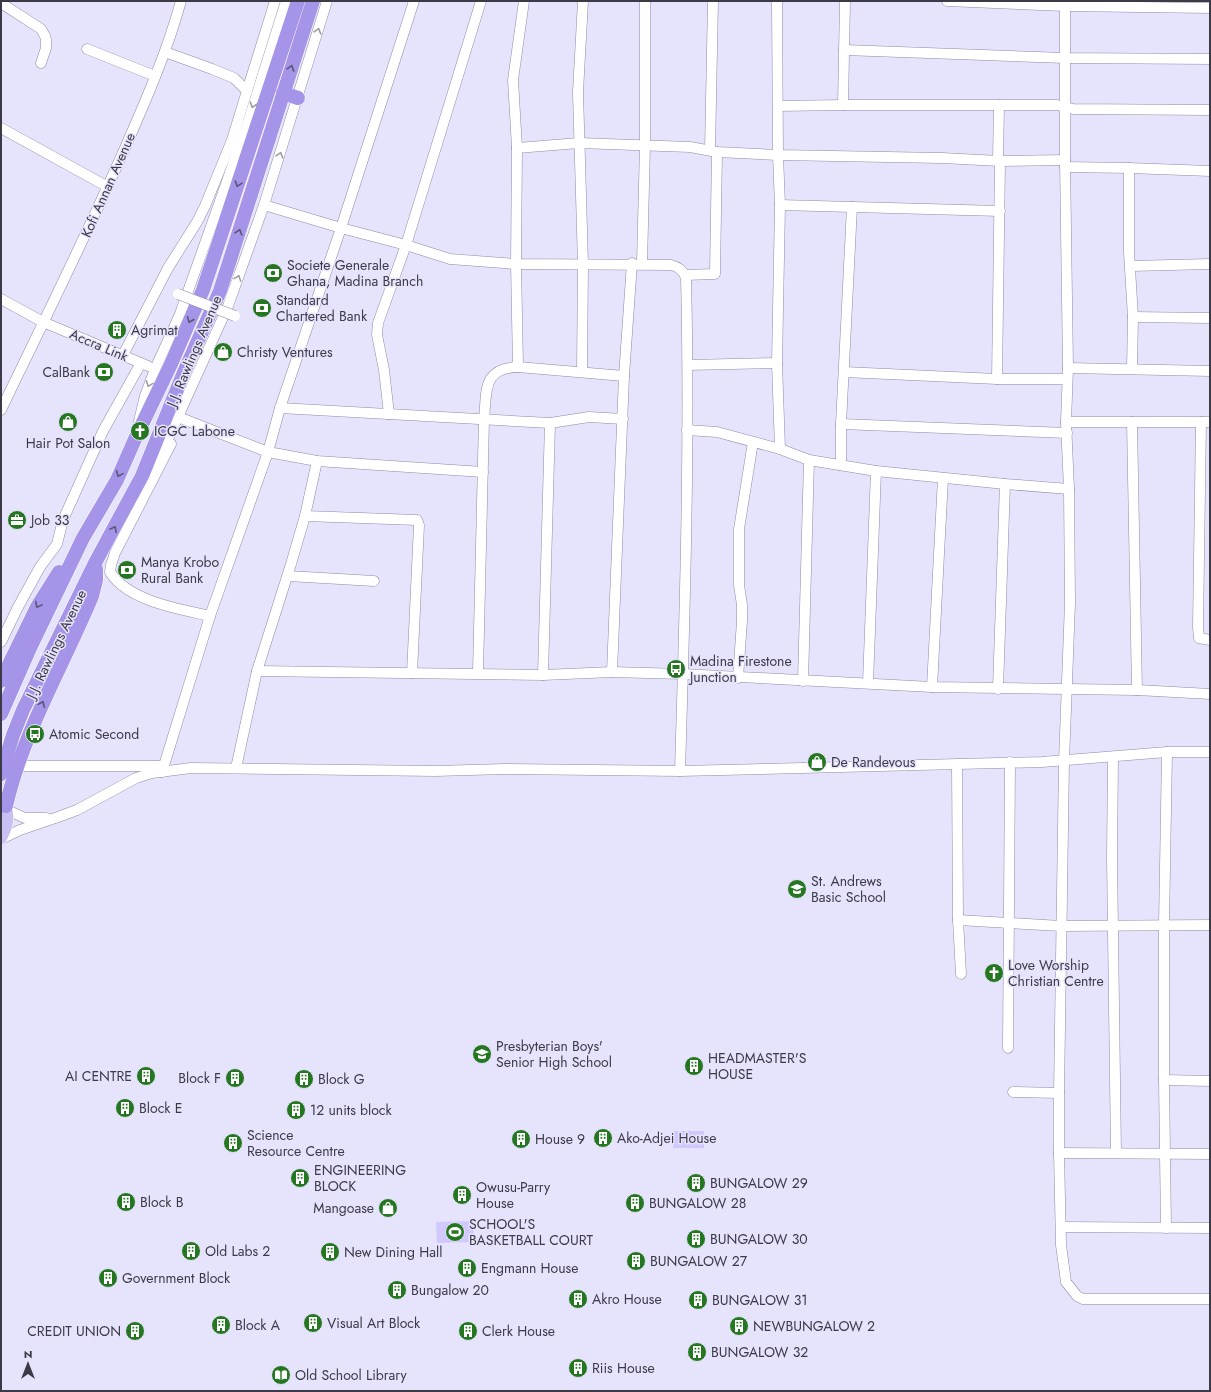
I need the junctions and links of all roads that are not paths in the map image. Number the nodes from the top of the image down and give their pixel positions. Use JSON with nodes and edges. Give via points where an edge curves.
{"nodes":[{"id":1,"x":181,"y":1,"type":"edge"},
{"id":2,"x":275,"y":1,"type":"edge"},
{"id":3,"x":286,"y":1,"type":"edge"},
{"id":4,"x":298,"y":1,"type":"edge"},
{"id":5,"x":313,"y":1,"type":"edge"},
{"id":6,"x":327,"y":1,"type":"edge"},
{"id":7,"x":414,"y":1,"type":"edge"},
{"id":8,"x":481,"y":1,"type":"edge"},
{"id":9,"x":524,"y":1,"type":"edge"},
{"id":10,"x":584,"y":1,"type":"edge"},
{"id":11,"x":645,"y":1,"type":"edge"},
{"id":12,"x":713,"y":1,"type":"edge"},
{"id":13,"x":777,"y":1,"type":"edge"},
{"id":14,"x":845,"y":1,"type":"edge"},
{"id":15,"x":947,"y":1,"type":"edge"},
{"id":16,"x":996,"y":2,"type":"edge"},
{"id":17,"x":1,"y":3,"type":"edge"},
{"id":18,"x":1065,"y":4,"type":"edge"},
{"id":19,"x":1210,"y":8,"type":"edge"},
{"id":20,"x":87,"y":49,"type":"dead end"},
{"id":21,"x":844,"y":50,"type":"junction"},
{"id":22,"x":165,"y":52,"type":"junction"},
{"id":23,"x":1065,"y":58,"type":"junction"},
{"id":24,"x":1210,"y":59,"type":"edge"},
{"id":25,"x":41,"y":63,"type":"dead end"},
{"id":26,"x":155,"y":76,"type":"junction"},
{"id":27,"x":258,"y":91,"type":"junction"},
{"id":28,"x":283,"y":93,"type":"junction"},
{"id":29,"x":298,"y":98,"type":"junction"},
{"id":30,"x":843,"y":105,"type":"junction"},
{"id":31,"x":999,"y":105,"type":"junction"},
{"id":32,"x":778,"y":106,"type":"junction"},
{"id":33,"x":1065,"y":107,"type":"junction"},
{"id":34,"x":1210,"y":110,"type":"edge"},
{"id":35,"x":1,"y":128,"type":"edge"},
{"id":36,"x":579,"y":143,"type":"junction"},
{"id":37,"x":645,"y":145,"type":"junction"},
{"id":38,"x":517,"y":148,"type":"junction"},
{"id":39,"x":713,"y":151,"type":"junction"},
{"id":40,"x":778,"y":155,"type":"junction"},
{"id":41,"x":999,"y":160,"type":"junction"},
{"id":42,"x":1065,"y":164,"type":"junction"},
{"id":43,"x":1129,"y":168,"type":"junction"},
{"id":44,"x":1210,"y":171,"type":"edge"},
{"id":45,"x":108,"y":187,"type":"junction"},
{"id":46,"x":264,"y":205,"type":"junction"},
{"id":47,"x":780,"y":205,"type":"junction"},
{"id":48,"x":852,"y":207,"type":"junction"},
{"id":49,"x":1000,"y":211,"type":"junction"},
{"id":50,"x":341,"y":228,"type":"junction"},
{"id":51,"x":406,"y":245,"type":"junction"},
{"id":52,"x":632,"y":263,"type":"junction"},
{"id":53,"x":516,"y":264,"type":"junction"},
{"id":54,"x":583,"y":264,"type":"junction"},
{"id":55,"x":642,"y":264,"type":"junction"},
{"id":56,"x":1210,"y":264,"type":"edge"},
{"id":57,"x":1130,"y":266,"type":"junction"},
{"id":58,"x":685,"y":275,"type":"junction"},
{"id":59,"x":178,"y":294,"type":"dead end"},
{"id":60,"x":1,"y":299,"type":"edge"},
{"id":61,"x":235,"y":316,"type":"dead end"},
{"id":62,"x":1133,"y":317,"type":"junction"},
{"id":63,"x":1210,"y":318,"type":"edge"},
{"id":64,"x":43,"y":322,"type":"junction"},
{"id":65,"x":123,"y":355,"type":"junction"},
{"id":66,"x":141,"y":363,"type":"junction"},
{"id":67,"x":777,"y":363,"type":"junction"},
{"id":68,"x":688,"y":366,"type":"junction"},
{"id":69,"x":518,"y":367,"type":"junction"},
{"id":70,"x":155,"y":369,"type":"junction"},
{"id":71,"x":1132,"y":369,"type":"junction"},
{"id":72,"x":582,"y":372,"type":"junction"},
{"id":73,"x":844,"y":372,"type":"junction"},
{"id":74,"x":1210,"y":372,"type":"edge"},
{"id":75,"x":1068,"y":374,"type":"junction"},
{"id":76,"x":624,"y":376,"type":"junction"},
{"id":77,"x":997,"y":379,"type":"junction"},
{"id":78,"x":280,"y":408,"type":"junction"},
{"id":79,"x":1,"y":410,"type":"edge"},
{"id":80,"x":389,"y":414,"type":"junction"},
{"id":81,"x":180,"y":418,"type":"junction"},
{"id":82,"x":484,"y":419,"type":"junction"},
{"id":83,"x":623,"y":419,"type":"junction"},
{"id":84,"x":1066,"y":422,"type":"junction"},
{"id":85,"x":1132,"y":422,"type":"junction"},
{"id":86,"x":1206,"y":422,"type":"edge"},
{"id":87,"x":550,"y":423,"type":"junction"},
{"id":88,"x":841,"y":424,"type":"junction"},
{"id":89,"x":687,"y":430,"type":"junction"},
{"id":90,"x":1066,"y":433,"type":"junction"},
{"id":91,"x":135,"y":439,"type":"junction"},
{"id":92,"x":753,"y":442,"type":"junction"},
{"id":93,"x":780,"y":449,"type":"junction"},
{"id":94,"x":268,"y":452,"type":"junction"},
{"id":95,"x":809,"y":460,"type":"junction"},
{"id":96,"x":317,"y":461,"type":"junction"},
{"id":97,"x":841,"y":465,"type":"junction"},
{"id":98,"x":876,"y":471,"type":"junction"},
{"id":99,"x":483,"y":472,"type":"junction"},
{"id":100,"x":142,"y":476,"type":"junction"},
{"id":101,"x":943,"y":478,"type":"junction"},
{"id":102,"x":1005,"y":484,"type":"junction"},
{"id":103,"x":1069,"y":489,"type":"junction"},
{"id":104,"x":304,"y":516,"type":"junction"},
{"id":105,"x":83,"y":538,"type":"junction"},
{"id":106,"x":95,"y":563,"type":"junction"},
{"id":107,"x":288,"y":576,"type":"junction"},
{"id":108,"x":374,"y":581,"type":"dead end"},
{"id":109,"x":210,"y":616,"type":"junction"},
{"id":110,"x":1210,"y":640,"type":"edge"},
{"id":111,"x":1,"y":642,"type":"edge"},
{"id":112,"x":257,"y":671,"type":"junction"},
{"id":113,"x":612,"y":672,"type":"junction"},
{"id":114,"x":412,"y":673,"type":"junction"},
{"id":115,"x":478,"y":673,"type":"junction"},
{"id":116,"x":683,"y":674,"type":"junction"},
{"id":117,"x":543,"y":675,"type":"junction"},
{"id":118,"x":738,"y":678,"type":"junction"},
{"id":119,"x":1,"y":680,"type":"edge"},
{"id":120,"x":804,"y":681,"type":"junction"},
{"id":121,"x":868,"y":683,"type":"junction"},
{"id":122,"x":932,"y":687,"type":"junction"},
{"id":123,"x":998,"y":689,"type":"junction"},
{"id":124,"x":1068,"y":689,"type":"junction"},
{"id":125,"x":1137,"y":690,"type":"junction"},
{"id":126,"x":1210,"y":694,"type":"edge"},
{"id":127,"x":1,"y":714,"type":"edge"},
{"id":128,"x":1167,"y":752,"type":"junction"},
{"id":129,"x":1210,"y":752,"type":"edge"},
{"id":130,"x":1112,"y":757,"type":"junction"},
{"id":131,"x":1064,"y":761,"type":"junction"},
{"id":132,"x":1010,"y":762,"type":"junction"},
{"id":133,"x":957,"y":764,"type":"junction"},
{"id":134,"x":17,"y":766,"type":"junction"},
{"id":135,"x":236,"y":768,"type":"junction"},
{"id":136,"x":162,"y":769,"type":"junction"},
{"id":137,"x":680,"y":771,"type":"junction"},
{"id":138,"x":1,"y":774,"type":"edge"},
{"id":139,"x":5,"y":805,"type":"edge"},
{"id":140,"x":58,"y":818,"type":"junction"},
{"id":141,"x":1,"y":838,"type":"edge"},
{"id":142,"x":958,"y":920,"type":"junction"},
{"id":143,"x":1008,"y":922,"type":"junction"},
{"id":144,"x":1164,"y":925,"type":"junction"},
{"id":145,"x":1210,"y":925,"type":"edge"},
{"id":146,"x":1061,"y":926,"type":"junction"},
{"id":147,"x":1113,"y":926,"type":"junction"},
{"id":148,"x":961,"y":974,"type":"dead end"},
{"id":149,"x":1008,"y":1048,"type":"dead end"},
{"id":150,"x":1164,"y":1080,"type":"junction"},
{"id":151,"x":1210,"y":1081,"type":"edge"},
{"id":152,"x":1013,"y":1092,"type":"dead end"},
{"id":153,"x":1058,"y":1093,"type":"junction"},
{"id":154,"x":1059,"y":1153,"type":"junction"},
{"id":155,"x":1116,"y":1153,"type":"junction"},
{"id":156,"x":1166,"y":1154,"type":"junction"},
{"id":157,"x":1210,"y":1154,"type":"edge"},
{"id":158,"x":1061,"y":1227,"type":"junction"},
{"id":159,"x":1166,"y":1228,"type":"junction"},
{"id":160,"x":1210,"y":1228,"type":"edge"},
{"id":161,"x":1210,"y":1299,"type":"edge"}],
"edges":[{"from":1,"to":22,"type":"street","name":"Kofi Annan Avenue"},
{"from":2,"to":27,"type":"street"},
{"from":3,"to":27,"type":"street"},
{"from":4,"to":27,"type":"highway","name":"J.J. Rawlings Avenue"},
{"from":28,"to":5,"type":"highway","name":"J.J. Rawlings Avenue","one_way":true},
{"from":29,"to":6,"type":"street","one_way":true},
{"from":7,"to":50,"type":"street"},
{"from":8,"to":51,"type":"street"},
{"from":9,"to":38,"type":"street","via":[[513,80]]},
{"from":10,"to":36,"type":"street","via":[[578,92]]},
{"from":11,"to":37,"type":"street"},
{"from":12,"to":39,"type":"street"},
{"from":13,"to":32,"type":"street"},
{"from":14,"to":21,"type":"street"},
{"from":15,"to":16,"type":"street"},
{"from":16,"to":18,"type":"street"},
{"from":17,"to":25,"type":"street","via":[[41,29],[46,40]]},
{"from":18,"to":19,"type":"street"},
{"from":18,"to":23,"type":"street"},
{"from":20,"to":26,"type":"street"},
{"from":21,"to":23,"type":"street"},
{"from":21,"to":30,"type":"street"},
{"from":22,"to":26,"type":"street","name":"Kofi Annan Avenue"},
{"from":22,"to":27,"type":"street","via":[[234,78]]},
{"from":23,"to":24,"type":"street"},
{"from":23,"to":33,"type":"street"},
{"from":26,"to":45,"type":"street","name":"Kofi Annan Avenue"},
{"from":27,"to":65,"type":"street","via":[[229,146],[203,211],[168,268]]},
{"from":27,"to":70,"type":"street","one_way":true,"via":[[180,314]]},
{"from":27,"to":91,"type":"highway","name":"J.J. Rawlings Avenue","one_way":true,"via":[[203,290]]},
{"from":28,"to":29,"type":"highway"},
{"from":100,"to":28,"type":"highway","name":"J.J. Rawlings Avenue","one_way":true,"via":[[220,292]]},
{"from":46,"to":29,"type":"street","one_way":true},
{"from":30,"to":31,"type":"street"},
{"from":30,"to":32,"type":"street"},
{"from":31,"to":33,"type":"street"},
{"from":31,"to":41,"type":"street"},
{"from":32,"to":40,"type":"street"},
{"from":33,"to":34,"type":"street"},
{"from":33,"to":42,"type":"street"},
{"from":35,"to":45,"type":"street"},
{"from":36,"to":37,"type":"street"},
{"from":36,"to":38,"type":"street"},
{"from":36,"to":54,"type":"street"},
{"from":37,"to":39,"type":"street"},
{"from":37,"to":55,"type":"street"},
{"from":38,"to":53,"type":"street"},
{"from":39,"to":40,"type":"street"},
{"from":39,"to":58,"type":"street","via":[[715,274]]},
{"from":40,"to":41,"type":"street"},
{"from":40,"to":47,"type":"street"},
{"from":41,"to":42,"type":"street"},
{"from":41,"to":49,"type":"street"},
{"from":42,"to":43,"type":"street"},
{"from":42,"to":75,"type":"street"},
{"from":43,"to":44,"type":"street"},
{"from":43,"to":57,"type":"street"},
{"from":45,"to":64,"type":"street","name":"Kofi Annan Avenue"},
{"from":46,"to":50,"type":"street"},
{"from":81,"to":46,"type":"street","one_way":true,"via":[[228,306]]},
{"from":47,"to":48,"type":"street"},
{"from":47,"to":67,"type":"street"},
{"from":48,"to":49,"type":"street"},
{"from":48,"to":73,"type":"street"},
{"from":49,"to":77,"type":"street"},
{"from":50,"to":51,"type":"street"},
{"from":50,"to":78,"type":"street"},
{"from":51,"to":53,"type":"street","via":[[450,259]]},
{"from":51,"to":80,"type":"street","via":[[378,323]]},
{"from":52,"to":54,"type":"street"},
{"from":52,"to":55,"type":"street"},
{"from":52,"to":76,"type":"street"},
{"from":53,"to":54,"type":"street"},
{"from":53,"to":69,"type":"street"},
{"from":54,"to":72,"type":"street"},
{"from":55,"to":58,"type":"street","via":[[679,267]]},
{"from":56,"to":57,"type":"street"},
{"from":57,"to":62,"type":"street"},
{"from":58,"to":68,"type":"street"},
{"from":59,"to":61,"type":"street","bridge":true},
{"from":60,"to":64,"type":"street"},
{"from":62,"to":63,"type":"street"},
{"from":62,"to":71,"type":"street"},
{"from":64,"to":65,"type":"street","name":"Accra Link"},
{"from":64,"to":79,"type":"street","name":"Kofi Annan Avenue"},
{"from":65,"to":66,"type":"street","name":"Accra Link"},
{"from":66,"to":70,"type":"street","name":"Accra Link"},
{"from":66,"to":111,"type":"street","via":[[104,431],[63,520],[56,544],[36,574]]},
{"from":67,"to":68,"type":"street"},
{"from":67,"to":93,"type":"street"},
{"from":68,"to":89,"type":"street"},
{"from":69,"to":72,"type":"street"},
{"from":69,"to":82,"type":"street","via":[[501,369],[492,375],[488,382]]},
{"from":70,"to":91,"type":"street","one_way":true,"via":[[145,396]]},
{"from":71,"to":74,"type":"street"},
{"from":71,"to":75,"type":"street"},
{"from":72,"to":76,"type":"street"},
{"from":73,"to":77,"type":"street"},
{"from":73,"to":88,"type":"street"},
{"from":75,"to":77,"type":"street"},
{"from":75,"to":84,"type":"street"},
{"from":76,"to":83,"type":"street"},
{"from":78,"to":80,"type":"street"},
{"from":78,"to":94,"type":"street"},
{"from":80,"to":82,"type":"street"},
{"from":81,"to":94,"type":"street"},
{"from":81,"to":100,"type":"street","via":[[168,440]]},
{"from":81,"to":109,"type":"street","via":[[115,553],[110,572],[120,585],[155,602]]},
{"from":82,"to":87,"type":"street"},
{"from":82,"to":99,"type":"street"},
{"from":83,"to":87,"type":"street","via":[[589,417]]},
{"from":83,"to":113,"type":"street"},
{"from":84,"to":85,"type":"street"},
{"from":84,"to":90,"type":"street"},
{"from":85,"to":86,"type":"street"},
{"from":85,"to":125,"type":"street"},
{"from":86,"to":110,"type":"street","via":[[1198,626],[1199,638]]},
{"from":87,"to":117,"type":"street"},
{"from":88,"to":90,"type":"street"},
{"from":88,"to":97,"type":"street"},
{"from":89,"to":92,"type":"street","via":[[717,432]]},
{"from":89,"to":116,"type":"street"},
{"from":90,"to":103,"type":"street"},
{"from":91,"to":105,"type":"highway","name":"J.J. Rawlings Avenue","one_way":true,"via":[[117,480]]},
{"from":92,"to":93,"type":"street"},
{"from":92,"to":118,"type":"street","via":[[739,529],[742,621]]},
{"from":93,"to":95,"type":"street"},
{"from":94,"to":96,"type":"street"},
{"from":94,"to":109,"type":"street"},
{"from":95,"to":97,"type":"street"},
{"from":95,"to":120,"type":"street"},
{"from":96,"to":99,"type":"street"},
{"from":96,"to":104,"type":"street"},
{"from":97,"to":98,"type":"street"},
{"from":98,"to":101,"type":"street"},
{"from":98,"to":121,"type":"street"},
{"from":99,"to":115,"type":"street"},
{"from":106,"to":100,"type":"highway","name":"J.J. Rawlings Avenue","one_way":true},
{"from":101,"to":102,"type":"street"},
{"from":101,"to":122,"type":"street"},
{"from":102,"to":103,"type":"street"},
{"from":102,"to":123,"type":"street"},
{"from":103,"to":124,"type":"street"},
{"from":104,"to":107,"type":"street"},
{"from":104,"to":114,"type":"street","via":[[417,520],[419,525]]},
{"from":105,"to":119,"type":"highway","one_way":true,"via":[[46,591]]},
{"from":105,"to":127,"type":"highway","name":"J.J. Rawlings Avenue"},
{"from":134,"to":106,"type":"highway","one_way":true,"via":[[38,713],[92,596],[96,580]]},
{"from":106,"to":138,"type":"highway","name":"J.J. Rawlings Avenue","via":[[23,710]]},
{"from":107,"to":108,"type":"street"},
{"from":107,"to":112,"type":"street"},
{"from":109,"to":136,"type":"street"},
{"from":112,"to":114,"type":"street"},
{"from":112,"to":135,"type":"street"},
{"from":113,"to":116,"type":"street"},
{"from":113,"to":117,"type":"street"},
{"from":114,"to":115,"type":"street"},
{"from":115,"to":117,"type":"street"},
{"from":116,"to":118,"type":"street"},
{"from":116,"to":137,"type":"street"},
{"from":118,"to":120,"type":"street"},
{"from":120,"to":121,"type":"street"},
{"from":121,"to":122,"type":"street"},
{"from":122,"to":123,"type":"street"},
{"from":123,"to":124,"type":"street"},
{"from":124,"to":125,"type":"street"},
{"from":124,"to":131,"type":"street"},
{"from":125,"to":126,"type":"street"},
{"from":128,"to":129,"type":"street"},
{"from":128,"to":130,"type":"street"},
{"from":128,"to":144,"type":"street"},
{"from":130,"to":131,"type":"street"},
{"from":130,"to":147,"type":"street"},
{"from":131,"to":132,"type":"street"},
{"from":131,"to":146,"type":"street"},
{"from":132,"to":133,"type":"street"},
{"from":132,"to":143,"type":"street"},
{"from":133,"to":137,"type":"street"},
{"from":133,"to":142,"type":"street"},
{"from":134,"to":136,"type":"street"},
{"from":134,"to":139,"type":"highway"},
{"from":135,"to":136,"type":"street"},
{"from":135,"to":137,"type":"street"},
{"from":136,"to":140,"type":"street","via":[[136,778],[88,805]]},
{"from":139,"to":140,"type":"street","via":[[25,818]]},
{"from":139,"to":141,"type":"main road","via":[[7,825]]},
{"from":140,"to":141,"type":"street"},
{"from":142,"to":143,"type":"street"},
{"from":142,"to":148,"type":"street"},
{"from":143,"to":146,"type":"street"},
{"from":143,"to":149,"type":"street"},
{"from":144,"to":145,"type":"street"},
{"from":144,"to":147,"type":"street"},
{"from":144,"to":150,"type":"street"},
{"from":146,"to":147,"type":"street"},
{"from":146,"to":153,"type":"street"},
{"from":147,"to":155,"type":"street"},
{"from":150,"to":151,"type":"street"},
{"from":150,"to":156,"type":"street"},
{"from":152,"to":153,"type":"street"},
{"from":153,"to":154,"type":"street"},
{"from":154,"to":155,"type":"street"},
{"from":154,"to":158,"type":"street"},
{"from":155,"to":156,"type":"street"},
{"from":156,"to":157,"type":"street"},
{"from":156,"to":159,"type":"street"},
{"from":158,"to":159,"type":"street"},
{"from":158,"to":161,"type":"street","via":[[1066,1282],[1077,1296],[1083,1299]]},
{"from":159,"to":160,"type":"street"}]}
